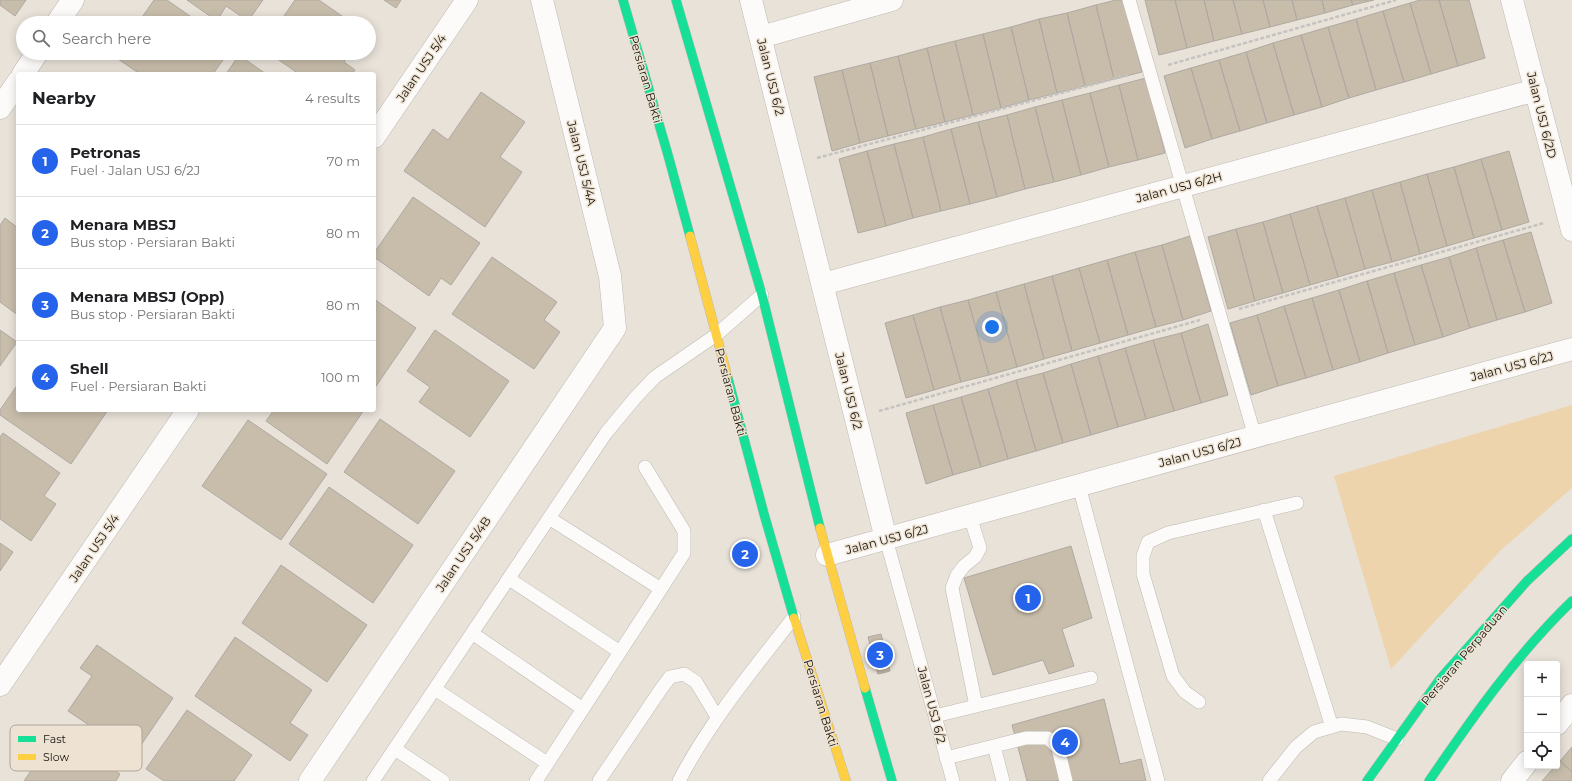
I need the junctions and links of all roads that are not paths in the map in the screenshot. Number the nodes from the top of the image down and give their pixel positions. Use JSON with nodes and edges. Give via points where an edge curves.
{"nodes":[{"id":1,"x":72,"y":0,"type":"edge"},
{"id":2,"x":467,"y":0,"type":"edge"},
{"id":3,"x":542,"y":0,"type":"edge"},
{"id":4,"x":623,"y":0,"type":"edge"},
{"id":5,"x":676,"y":0,"type":"edge"},
{"id":6,"x":751,"y":0,"type":"edge"},
{"id":7,"x":892,"y":0,"type":"edge"},
{"id":8,"x":1129,"y":0,"type":"edge"},
{"id":9,"x":1512,"y":0,"type":"edge"},
{"id":10,"x":62,"y":16,"type":"edge"},
{"id":11,"x":761,"y":37,"type":"junction"},
{"id":12,"x":32,"y":60,"type":"edge"},
{"id":13,"x":24,"y":72,"type":"edge"},
{"id":14,"x":16,"y":85,"type":"edge"},
{"id":15,"x":1536,"y":90,"type":"junction"},
{"id":16,"x":0,"y":108,"type":"edge"},
{"id":17,"x":376,"y":134,"type":"edge"},
{"id":18,"x":1183,"y":186,"type":"junction"},
{"id":19,"x":1572,"y":230,"type":"edge"},
{"id":20,"x":823,"y":284,"type":"junction"},
{"id":21,"x":762,"y":295,"type":"junction"},
{"id":22,"x":615,"y":328,"type":"joint"},
{"id":23,"x":716,"y":335,"type":"junction"},
{"id":24,"x":1572,"y":349,"type":"edge"},
{"id":25,"x":187,"y":412,"type":"edge"},
{"id":26,"x":1255,"y":437,"type":"junction"},
{"id":27,"x":645,"y":467,"type":"dead end"},
{"id":28,"x":1079,"y":486,"type":"junction"},
{"id":29,"x":1297,"y":503,"type":"dead end"},
{"id":30,"x":1264,"y":510,"type":"junction"},
{"id":31,"x":970,"y":516,"type":"junction"},
{"id":32,"x":549,"y":518,"type":"junction"},
{"id":33,"x":886,"y":539,"type":"junction"},
{"id":34,"x":1572,"y":539,"type":"edge"},
{"id":35,"x":827,"y":555,"type":"junction"},
{"id":36,"x":509,"y":579,"type":"junction"},
{"id":37,"x":661,"y":589,"type":"junction"},
{"id":38,"x":1572,"y":601,"type":"edge"},
{"id":39,"x":794,"y":617,"type":"junction"},
{"id":40,"x":472,"y":633,"type":"junction"},
{"id":41,"x":620,"y":652,"type":"junction"},
{"id":42,"x":1090,"y":678,"type":"dead end"},
{"id":43,"x":0,"y":685,"type":"edge"},
{"id":44,"x":435,"y":689,"type":"junction"},
{"id":45,"x":1199,"y":702,"type":"dead end"},
{"id":46,"x":1572,"y":705,"type":"edge"},
{"id":47,"x":976,"y":706,"type":"junction"},
{"id":48,"x":583,"y":709,"type":"junction"},
{"id":49,"x":935,"y":716,"type":"junction"},
{"id":50,"x":717,"y":717,"type":"junction"},
{"id":51,"x":1560,"y":720,"type":"edge"},
{"id":52,"x":1332,"y":727,"type":"junction"},
{"id":53,"x":1397,"y":739,"type":"junction"},
{"id":54,"x":994,"y":746,"type":"junction"},
{"id":55,"x":395,"y":749,"type":"junction"},
{"id":56,"x":946,"y":758,"type":"junction"},
{"id":57,"x":547,"y":763,"type":"junction"},
{"id":58,"x":1524,"y":766,"type":"edge"},
{"id":59,"x":310,"y":781,"type":"edge"},
{"id":60,"x":373,"y":781,"type":"edge"},
{"id":61,"x":443,"y":781,"type":"edge"},
{"id":62,"x":536,"y":781,"type":"edge"},
{"id":63,"x":599,"y":781,"type":"edge"},
{"id":64,"x":679,"y":781,"type":"edge"},
{"id":65,"x":846,"y":781,"type":"edge"},
{"id":66,"x":892,"y":781,"type":"edge"},
{"id":67,"x":953,"y":781,"type":"edge"},
{"id":68,"x":1003,"y":781,"type":"edge"},
{"id":69,"x":1066,"y":781,"type":"edge"},
{"id":70,"x":1158,"y":781,"type":"edge"},
{"id":71,"x":1269,"y":781,"type":"edge"},
{"id":72,"x":1366,"y":781,"type":"edge"},
{"id":73,"x":1429,"y":781,"type":"edge"},
{"id":74,"x":1512,"y":781,"type":"edge"}],
"edges":[{"from":1,"to":10,"type":"street"},
{"from":2,"to":17,"type":"street","name":"Jalan USJ 5/4"},
{"from":3,"to":22,"type":"street","name":"Jalan USJ 5/4A","via":[[610,276]]},
{"from":4,"to":23,"type":"street","name":"Persiaran Bakti"},
{"from":5,"to":21,"type":"street"},
{"from":6,"to":11,"type":"street","name":"Jalan USJ 6/2"},
{"from":7,"to":11,"type":"street"},
{"from":8,"to":18,"type":"lane"},
{"from":9,"to":15,"type":"street","name":"Jalan USJ 6/2D"},
{"from":11,"to":20,"type":"street","name":"Jalan USJ 6/2"},
{"from":12,"to":13,"type":"street"},
{"from":14,"to":16,"type":"street"},
{"from":15,"to":18,"type":"street","name":"Jalan USJ 6/2H"},
{"from":15,"to":19,"type":"street","name":"Jalan USJ 6/2D"},
{"from":18,"to":20,"type":"street","name":"Jalan USJ 6/2H"},
{"from":18,"to":26,"type":"lane"},
{"from":20,"to":33,"type":"street","name":"Jalan USJ 6/2"},
{"from":21,"to":23,"type":"lane"},
{"from":21,"to":35,"type":"street"},
{"from":22,"to":59,"type":"street","name":"Jalan USJ 5/4B"},
{"from":23,"to":32,"type":"lane","via":[[655,377],[634,398],[606,433]]},
{"from":23,"to":39,"type":"street","name":"Persiaran Bakti"},
{"from":24,"to":26,"type":"street","name":"Jalan USJ 6/2J"},
{"from":25,"to":43,"type":"street","name":"Jalan USJ 5/4"},
{"from":26,"to":28,"type":"street","name":"Jalan USJ 6/2J"},
{"from":27,"to":37,"type":"lane","via":[[684,531],[684,553]]},
{"from":28,"to":31,"type":"street","name":"Jalan USJ 6/2J"},
{"from":28,"to":70,"type":"lane"},
{"from":29,"to":30,"type":"lane"},
{"from":30,"to":45,"type":"lane","via":[[1168,533],[1148,542],[1143,556],[1143,574],[1173,676],[1185,692]]},
{"from":30,"to":52,"type":"lane"},
{"from":31,"to":33,"type":"street","name":"Jalan USJ 6/2J"},
{"from":31,"to":47,"type":"lane","via":[[980,548],[975,557],[957,575],[952,588]]},
{"from":32,"to":36,"type":"lane"},
{"from":32,"to":37,"type":"lane"},
{"from":33,"to":35,"type":"street","name":"Jalan USJ 6/2J"},
{"from":33,"to":49,"type":"lane","name":"Jalan USJ 6/2"},
{"from":34,"to":53,"type":"street","name":"Persiaran Perpaduan","via":[[1527,581],[1480,633],[1440,679]]},
{"from":35,"to":66,"type":"street"},
{"from":36,"to":40,"type":"lane"},
{"from":36,"to":41,"type":"lane"},
{"from":37,"to":41,"type":"lane"},
{"from":38,"to":73,"type":"street","via":[[1518,660]]},
{"from":39,"to":50,"type":"lane"},
{"from":39,"to":65,"type":"street","name":"Persiaran Bakti"},
{"from":40,"to":44,"type":"lane"},
{"from":40,"to":48,"type":"lane"},
{"from":41,"to":48,"type":"lane"},
{"from":42,"to":47,"type":"lane"},
{"from":44,"to":55,"type":"lane"},
{"from":44,"to":57,"type":"lane"},
{"from":46,"to":51,"type":"street"},
{"from":47,"to":49,"type":"lane"},
{"from":48,"to":57,"type":"lane"},
{"from":49,"to":56,"type":"lane","name":"Jalan USJ 6/2"},
{"from":50,"to":63,"type":"lane","via":[[696,682],[684,674],[670,678]]},
{"from":50,"to":64,"type":"lane"},
{"from":52,"to":53,"type":"lane","via":[[1341,724],[1367,727]]},
{"from":52,"to":71,"type":"lane","via":[[1314,732],[1296,747]]},
{"from":53,"to":72,"type":"street","name":"Persiaran Perpaduan"},
{"from":54,"to":56,"type":"lane"},
{"from":54,"to":68,"type":"lane"},
{"from":54,"to":69,"type":"lane","via":[[1026,738],[1048,738],[1058,748]]},
{"from":55,"to":60,"type":"lane"},
{"from":55,"to":61,"type":"lane"},
{"from":56,"to":67,"type":"lane","name":"Jalan USJ 6/2"},
{"from":57,"to":62,"type":"lane"},
{"from":58,"to":74,"type":"street"}]}
